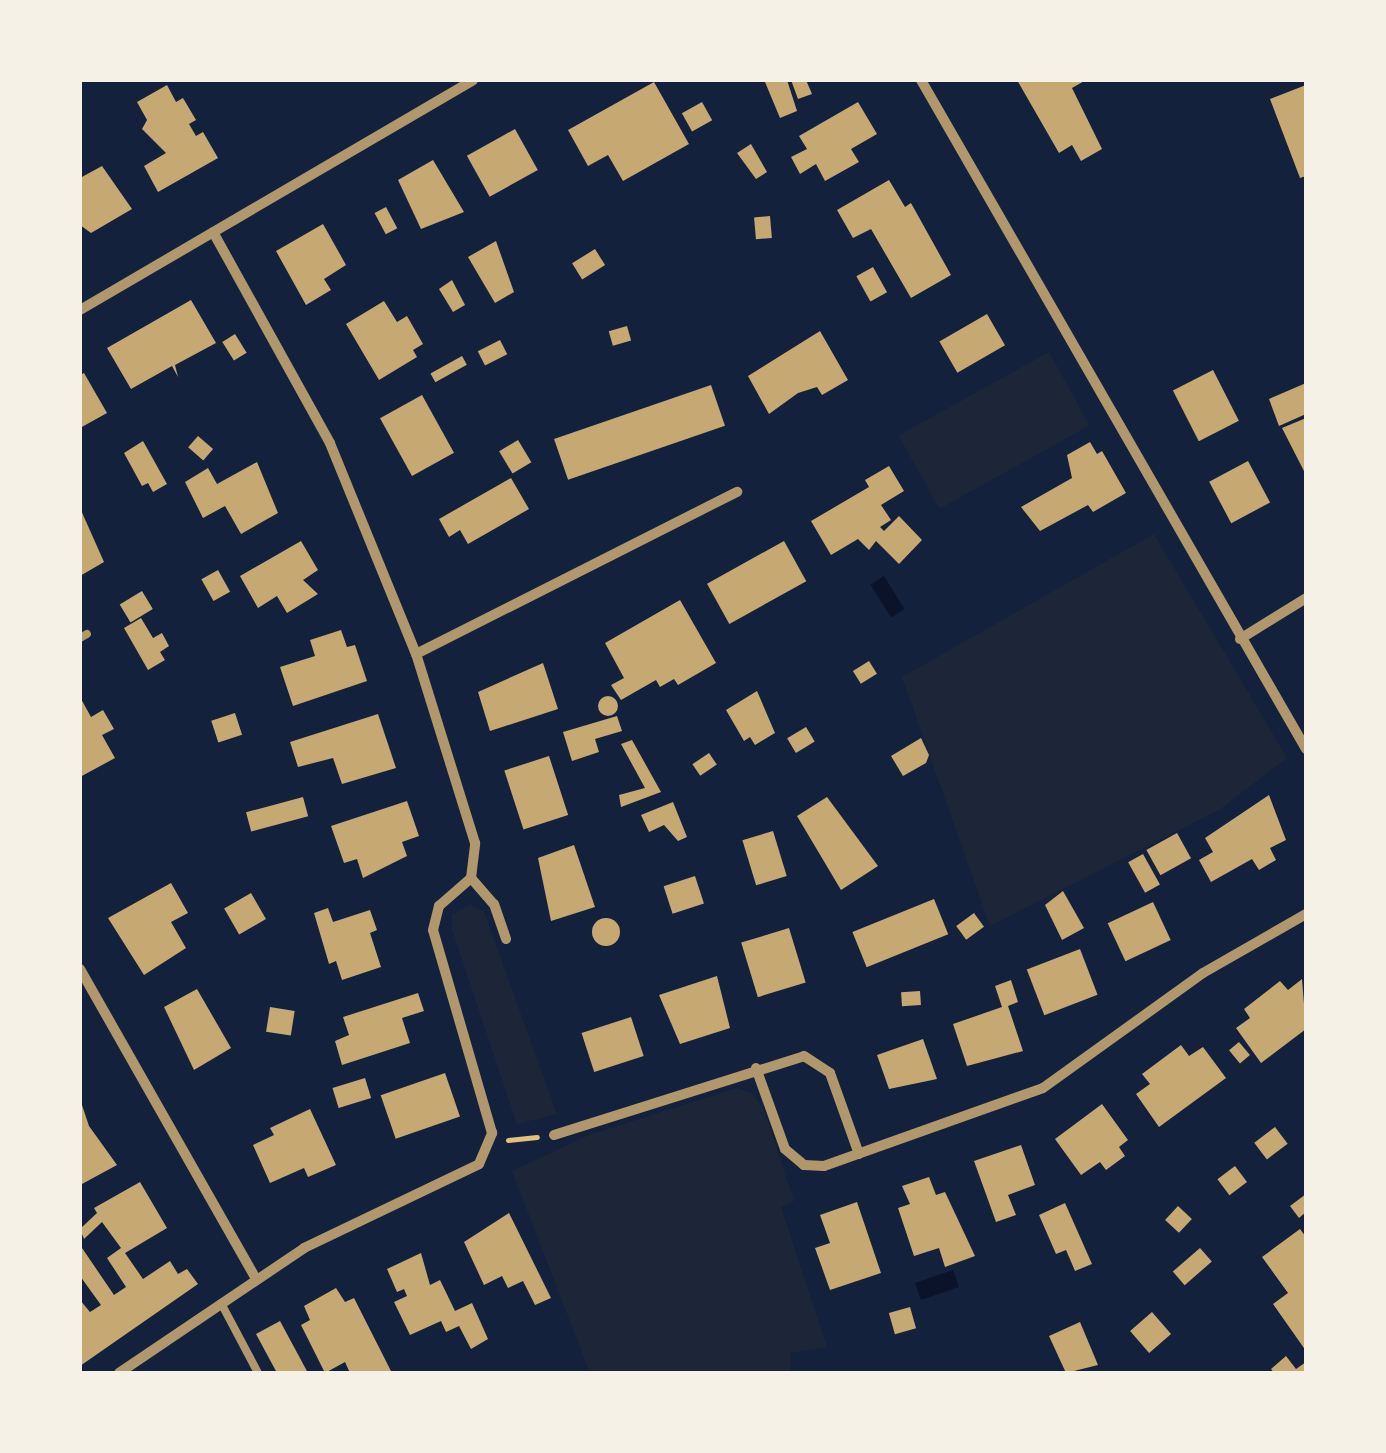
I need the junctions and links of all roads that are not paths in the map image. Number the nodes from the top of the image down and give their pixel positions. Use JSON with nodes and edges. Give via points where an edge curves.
{"nodes":[{"id":1,"x":472,"y":80,"type":"edge"},
{"id":2,"x":921,"y":80,"type":"edge"},
{"id":3,"x":212,"y":232,"type":"junction"},
{"id":4,"x":80,"y":310,"type":"edge"},
{"id":5,"x":737,"y":492,"type":"dead end"},
{"id":6,"x":1306,"y":598,"type":"edge"},
{"id":7,"x":1240,"y":639,"type":"junction"},
{"id":8,"x":416,"y":654,"type":"junction"},
{"id":9,"x":1306,"y":749,"type":"edge"},
{"id":10,"x":471,"y":878,"type":"junction"},
{"id":11,"x":1306,"y":914,"type":"edge"},
{"id":12,"x":506,"y":939,"type":"dead end"},
{"id":13,"x":80,"y":969,"type":"edge"},
{"id":14,"x":756,"y":1068,"type":"junction"},
{"id":15,"x":554,"y":1135,"type":"road end"},
{"id":16,"x":858,"y":1154,"type":"junction"},
{"id":17,"x":256,"y":1279,"type":"junction"},
{"id":18,"x":221,"y":1303,"type":"junction"},
{"id":19,"x":118,"y":1373,"type":"edge"},
{"id":20,"x":258,"y":1373,"type":"edge"}],
"edges":[{"from":1,"to":3,"type":"street"},
{"from":2,"to":7,"type":"street"},
{"from":3,"to":4,"type":"street"},
{"from":3,"to":8,"type":"street","via":[[330,443]]},
{"from":5,"to":8,"type":"street"},
{"from":6,"to":7,"type":"street"},
{"from":7,"to":9,"type":"street"},
{"from":8,"to":10,"type":"street","via":[[475,843]]},
{"from":10,"to":12,"type":"street","via":[[494,904]]},
{"from":10,"to":17,"type":"street","via":[[439,906],[433,930],[488,1106],[490,1143],[480,1164],[304,1248]]},
{"from":11,"to":16,"type":"street","via":[[1203,973],[1043,1088]]},
{"from":13,"to":17,"type":"street"},
{"from":14,"to":15,"type":"street"},
{"from":14,"to":16,"type":"street","via":[[793,1158],[818,1166]]},
{"from":14,"to":16,"type":"street","via":[[792,1057],[822,1063]]},
{"from":17,"to":18,"type":"street"},
{"from":18,"to":19,"type":"street"},
{"from":18,"to":20,"type":"lane"}]}
